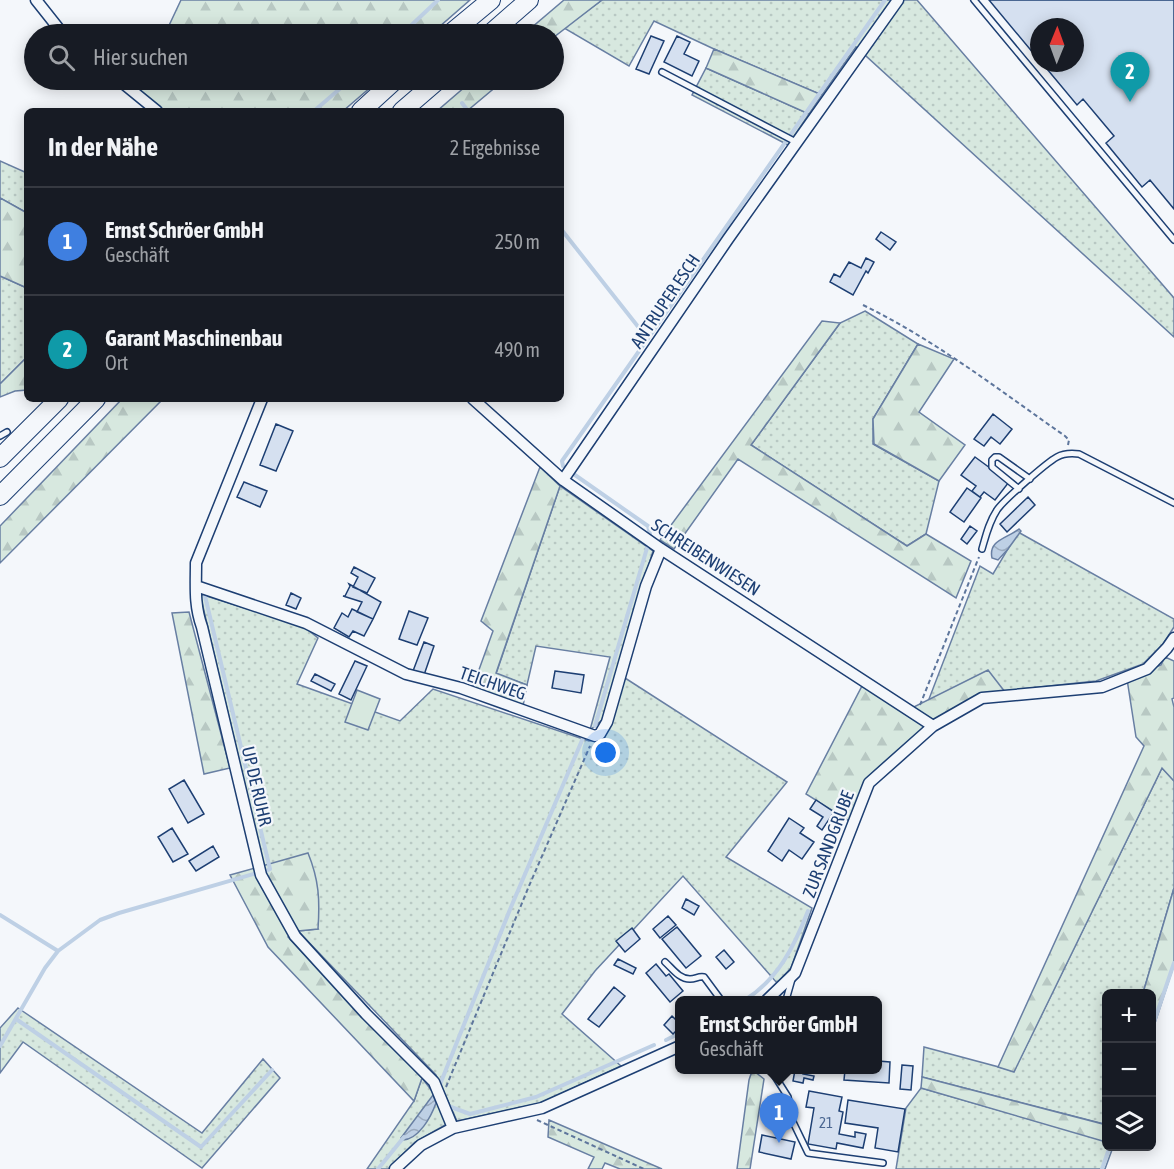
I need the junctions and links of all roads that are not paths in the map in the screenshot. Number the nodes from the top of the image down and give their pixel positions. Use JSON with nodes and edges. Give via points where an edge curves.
{"nodes":[{"id":1,"x":36,"y":0,"type":"edge"},
{"id":2,"x":491,"y":0,"type":"edge"},
{"id":3,"x":529,"y":0,"type":"edge"},
{"id":4,"x":898,"y":0,"type":"edge"},
{"id":5,"x":974,"y":0,"type":"edge"},
{"id":6,"x":55,"y":24,"type":"edge"},
{"id":7,"x":462,"y":24,"type":"edge"},
{"id":8,"x":501,"y":24,"type":"edge"},
{"id":9,"x":662,"y":72,"type":"dead end"},
{"id":10,"x":132,"y":90,"type":"edge"},
{"id":11,"x":384,"y":90,"type":"edge"},
{"id":12,"x":426,"y":90,"type":"edge"},
{"id":13,"x":154,"y":108,"type":"edge"},
{"id":14,"x":364,"y":108,"type":"edge"},
{"id":15,"x":405,"y":108,"type":"edge"},
{"id":16,"x":796,"y":142,"type":"junction"},
{"id":17,"x":1174,"y":240,"type":"edge"},
{"id":18,"x":50,"y":402,"type":"edge"},
{"id":19,"x":56,"y":402,"type":"edge"},
{"id":20,"x":93,"y":402,"type":"edge"},
{"id":21,"x":261,"y":402,"type":"edge"},
{"id":22,"x":476,"y":402,"type":"edge"},
{"id":23,"x":4,"y":434,"type":"edge"},
{"id":24,"x":0,"y":458,"type":"edge"},
{"id":25,"x":563,"y":480,"type":"junction"},
{"id":26,"x":1030,"y":480,"type":"junction"},
{"id":27,"x":1019,"y":489,"type":"junction"},
{"id":28,"x":0,"y":495,"type":"edge"},
{"id":29,"x":1174,"y":503,"type":"edge"},
{"id":30,"x":661,"y":549,"type":"junction"},
{"id":31,"x":982,"y":549,"type":"road end"},
{"id":32,"x":196,"y":586,"type":"junction"},
{"id":33,"x":1174,"y":638,"type":"edge"},
{"id":34,"x":933,"y":726,"type":"junction"},
{"id":35,"x":665,"y":962,"type":"dead end"},
{"id":36,"x":793,"y":975,"type":"junction"},
{"id":37,"x":718,"y":996,"type":"edge"},
{"id":38,"x":772,"y":996,"type":"edge"},
{"id":39,"x":787,"y":996,"type":"edge"},
{"id":40,"x":675,"y":1048,"type":"edge"},
{"id":41,"x":774,"y":1074,"type":"edge"},
{"id":42,"x":453,"y":1128,"type":"junction"},
{"id":43,"x":883,"y":1163,"type":"dead end"},
{"id":44,"x":395,"y":1169,"type":"edge"}],
"edges":[{"from":1,"to":6,"type":"street"},
{"from":2,"to":7,"type":"highway"},
{"from":3,"to":8,"type":"highway"},
{"from":4,"to":16,"type":"street","name":"ANTRUPER ESCH"},
{"from":5,"to":17,"type":"lane"},
{"from":9,"to":16,"type":"lane"},
{"from":10,"to":13,"type":"street"},
{"from":11,"to":14,"type":"highway"},
{"from":12,"to":15,"type":"highway"},
{"from":16,"to":25,"type":"street","name":"ANTRUPER ESCH"},
{"from":18,"to":23,"type":"highway"},
{"from":19,"to":24,"type":"highway"},
{"from":20,"to":28,"type":"highway"},
{"from":21,"to":32,"type":"street","name":"UP DE RUHR","via":[[196,563]]},
{"from":22,"to":25,"type":"street","name":"SCHREIBENWIESEN"},
{"from":25,"to":30,"type":"street","name":"SCHREIBENWIESEN"},
{"from":26,"to":27,"type":"lane"},
{"from":26,"to":27,"type":"lane","via":[[999,457],[992,460],[992,467]]},
{"from":26,"to":29,"type":"lane","via":[[1061,455],[1079,454]]},
{"from":27,"to":31,"type":"lane","via":[[999,507],[988,526]]},
{"from":30,"to":32,"type":"street","name":"TEICHWEG","via":[[646,586],[607,722],[595,736],[461,688],[406,674],[306,623]]},
{"from":30,"to":34,"type":"street","name":"SCHREIBENWIESEN"},
{"from":32,"to":42,"type":"street","name":"UP DE RUHR","via":[[196,609],[261,875],[295,936],[434,1082]]},
{"from":33,"to":34,"type":"street","name":"ZUR SANDGRUBE","via":[[1147,669],[1102,687],[982,698]]},
{"from":34,"to":36,"type":"street","name":"ZUR SANDGRUBE","via":[[868,783]]},
{"from":35,"to":37,"type":"lane","via":[[679,976],[704,977]]},
{"from":36,"to":38,"type":"street","name":"ZUR SANDGRUBE"},
{"from":36,"to":39,"type":"lane"},
{"from":40,"to":42,"type":"street","via":[[542,1108]]},
{"from":41,"to":43,"type":"lane","via":[[788,1097],[793,1122],[808,1154]]},
{"from":42,"to":44,"type":"street","via":[[421,1145]]}]}
